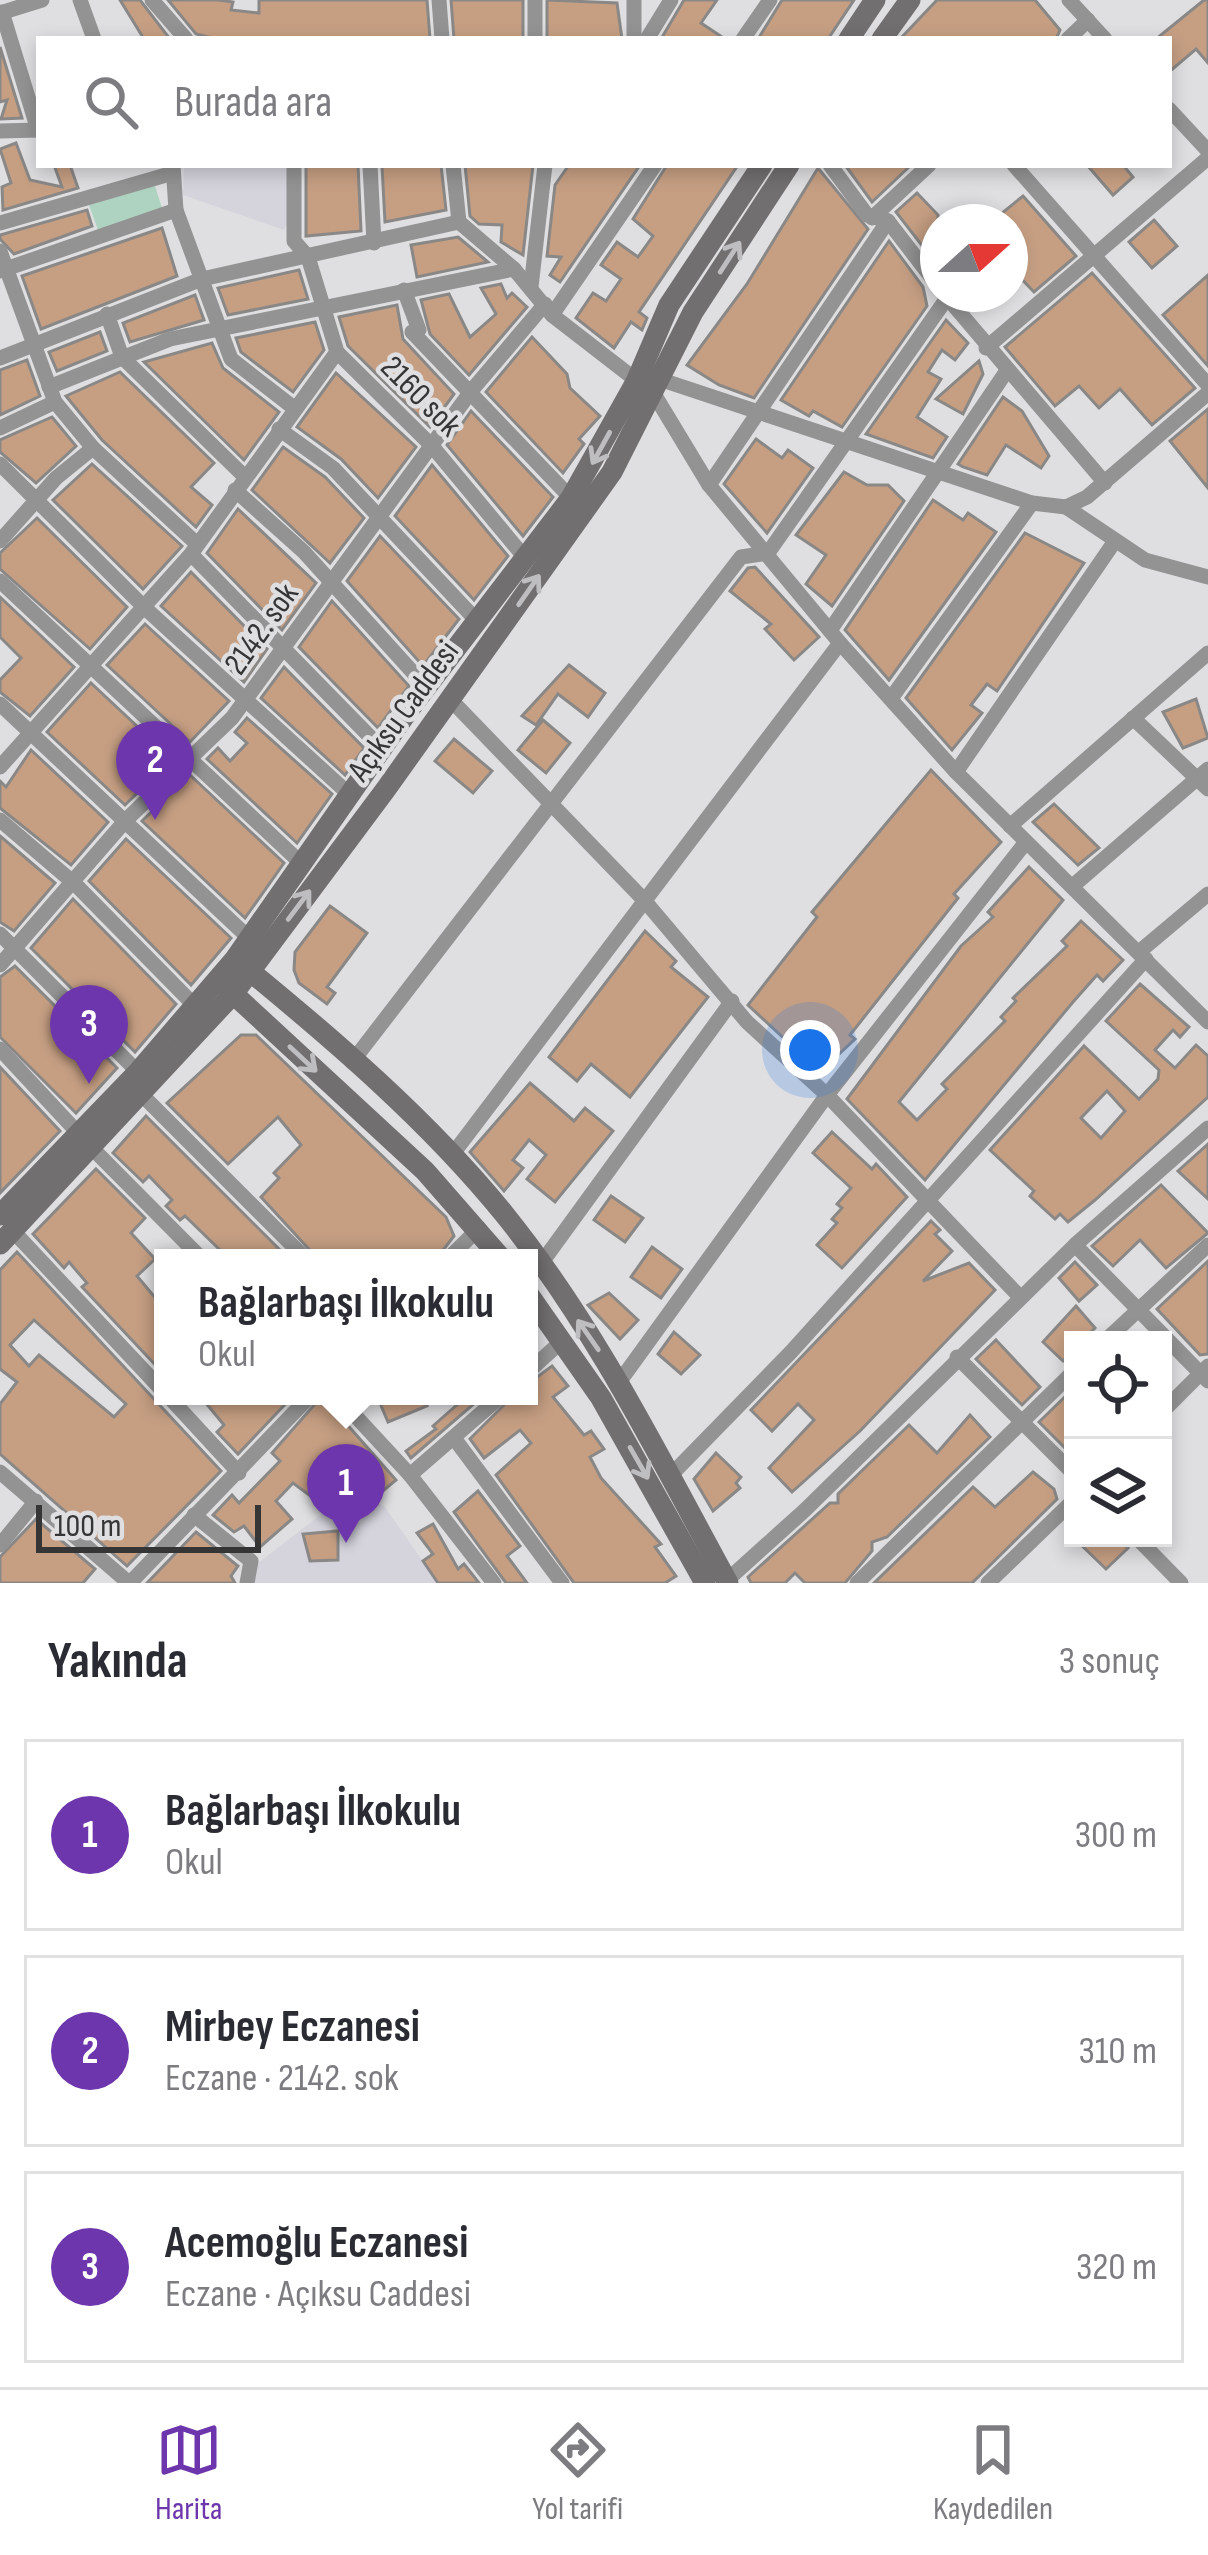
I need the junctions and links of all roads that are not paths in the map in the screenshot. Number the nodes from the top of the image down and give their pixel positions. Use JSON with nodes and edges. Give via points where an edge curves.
{"nodes":[{"id":1,"x":80,"y":0,"type":"edge"},
{"id":2,"x":152,"y":0,"type":"edge"},
{"id":3,"x":440,"y":0,"type":"edge"},
{"id":4,"x":535,"y":0,"type":"edge"},
{"id":5,"x":634,"y":0,"type":"edge"},
{"id":6,"x":671,"y":0,"type":"edge"},
{"id":7,"x":770,"y":0,"type":"edge"},
{"id":8,"x":875,"y":0,"type":"edge"},
{"id":9,"x":910,"y":0,"type":"edge"},
{"id":10,"x":1070,"y":0,"type":"edge"},
{"id":11,"x":32,"y":1,"type":"edge"},
{"id":12,"x":1,"y":12,"type":"edge"},
{"id":13,"x":1088,"y":20,"type":"junction"},
{"id":14,"x":93,"y":36,"type":"edge"},
{"id":15,"x":183,"y":36,"type":"edge"},
{"id":16,"x":442,"y":36,"type":"edge"},
{"id":17,"x":535,"y":36,"type":"edge"},
{"id":18,"x":634,"y":36,"type":"edge"},
{"id":19,"x":649,"y":36,"type":"edge"},
{"id":20,"x":745,"y":36,"type":"edge"},
{"id":21,"x":851,"y":36,"type":"edge"},
{"id":22,"x":886,"y":36,"type":"edge"},
{"id":23,"x":1071,"y":36,"type":"edge"},
{"id":24,"x":1102,"y":36,"type":"edge"},
{"id":25,"x":1172,"y":112,"type":"edge"},
{"id":26,"x":36,"y":121,"type":"edge"},
{"id":27,"x":36,"y":130,"type":"edge"},
{"id":28,"x":0,"y":131,"type":"edge"},
{"id":29,"x":1208,"y":154,"type":"edge"},
{"id":30,"x":294,"y":168,"type":"edge"},
{"id":31,"x":370,"y":168,"type":"edge"},
{"id":32,"x":453,"y":168,"type":"edge"},
{"id":33,"x":545,"y":168,"type":"edge"},
{"id":34,"x":558,"y":168,"type":"edge"},
{"id":35,"x":653,"y":168,"type":"edge"},
{"id":36,"x":760,"y":168,"type":"edge"},
{"id":37,"x":787,"y":168,"type":"edge"},
{"id":38,"x":833,"y":168,"type":"edge"},
{"id":39,"x":926,"y":168,"type":"edge"},
{"id":40,"x":1017,"y":168,"type":"edge"},
{"id":41,"x":173,"y":169,"type":"edge"},
{"id":42,"x":546,"y":183,"type":"junction"},
{"id":43,"x":176,"y":209,"type":"junction"},
{"id":44,"x":880,"y":219,"type":"junction"},
{"id":45,"x":459,"y":222,"type":"junction"},
{"id":46,"x":0,"y":223,"type":"edge"},
{"id":47,"x":374,"y":243,"type":"junction"},
{"id":48,"x":0,"y":251,"type":"edge"},
{"id":49,"x":1096,"y":256,"type":"junction"},
{"id":50,"x":308,"y":257,"type":"junction"},
{"id":51,"x":920,"y":266,"type":"edge"},
{"id":52,"x":514,"y":268,"type":"junction"},
{"id":53,"x":3,"y":271,"type":"edge"},
{"id":54,"x":202,"y":279,"type":"junction"},
{"id":55,"x":531,"y":287,"type":"junction"},
{"id":56,"x":404,"y":290,"type":"junction"},
{"id":57,"x":324,"y":306,"type":"junction"},
{"id":58,"x":549,"y":309,"type":"junction"},
{"id":59,"x":931,"y":312,"type":"edge"},
{"id":60,"x":958,"y":312,"type":"edge"},
{"id":61,"x":107,"y":314,"type":"junction"},
{"id":62,"x":218,"y":328,"type":"junction"},
{"id":63,"x":34,"y":344,"type":"junction"},
{"id":64,"x":986,"y":348,"type":"junction"},
{"id":65,"x":337,"y":352,"type":"junction"},
{"id":66,"x":122,"y":357,"type":"junction"},
{"id":67,"x":0,"y":358,"type":"edge"},
{"id":68,"x":1006,"y":372,"type":"junction"},
{"id":69,"x":650,"y":385,"type":"junction"},
{"id":70,"x":1208,"y":389,"type":"edge"},
{"id":71,"x":472,"y":390,"type":"junction"},
{"id":72,"x":52,"y":394,"type":"junction"},
{"id":73,"x":294,"y":408,"type":"junction"},
{"id":74,"x":758,"y":408,"type":"junction"},
{"id":75,"x":0,"y":428,"type":"edge"},
{"id":76,"x":279,"y":429,"type":"junction"},
{"id":77,"x":848,"y":440,"type":"junction"},
{"id":78,"x":432,"y":446,"type":"junction"},
{"id":79,"x":93,"y":448,"type":"junction"},
{"id":80,"x":0,"y":464,"type":"edge"},
{"id":81,"x":939,"y":470,"type":"junction"},
{"id":82,"x":240,"y":483,"type":"junction"},
{"id":83,"x":1105,"y":483,"type":"junction"},
{"id":84,"x":710,"y":485,"type":"junction"},
{"id":85,"x":572,"y":497,"type":"junction"},
{"id":86,"x":38,"y":498,"type":"junction"},
{"id":87,"x":1032,"y":503,"type":"junction"},
{"id":88,"x":1066,"y":507,"type":"junction"},
{"id":89,"x":381,"y":515,"type":"junction"},
{"id":90,"x":1115,"y":541,"type":"junction"},
{"id":91,"x":0,"y":542,"type":"edge"},
{"id":92,"x":194,"y":549,"type":"junction"},
{"id":93,"x":768,"y":553,"type":"junction"},
{"id":94,"x":526,"y":559,"type":"junction"},
{"id":95,"x":1208,"y":577,"type":"edge"},
{"id":96,"x":0,"y":581,"type":"edge"},
{"id":97,"x":328,"y":584,"type":"junction"},
{"id":98,"x":145,"y":608,"type":"junction"},
{"id":99,"x":478,"y":622,"type":"junction"},
{"id":100,"x":836,"y":636,"type":"junction"},
{"id":101,"x":284,"y":643,"type":"junction"},
{"id":102,"x":1208,"y":653,"type":"edge"},
{"id":103,"x":88,"y":668,"type":"junction"},
{"id":104,"x":427,"y":688,"type":"junction"},
{"id":105,"x":249,"y":697,"type":"junction"},
{"id":106,"x":892,"y":697,"type":"junction"},
{"id":107,"x":450,"y":699,"type":"junction"},
{"id":108,"x":0,"y":704,"type":"edge"},
{"id":109,"x":1133,"y":718,"type":"junction"},
{"id":110,"x":32,"y":732,"type":"junction"},
{"id":111,"x":382,"y":749,"type":"junction"},
{"id":112,"x":191,"y":758,"type":"junction"},
{"id":113,"x":0,"y":766,"type":"edge"},
{"id":114,"x":956,"y":772,"type":"junction"},
{"id":115,"x":1204,"y":779,"type":"edge"},
{"id":116,"x":350,"y":795,"type":"junction"},
{"id":117,"x":550,"y":806,"type":"junction"},
{"id":118,"x":0,"y":820,"type":"edge"},
{"id":119,"x":126,"y":820,"type":"junction"},
{"id":120,"x":1010,"y":826,"type":"junction"},
{"id":121,"x":1026,"y":842,"type":"junction"},
{"id":122,"x":302,"y":864,"type":"junction"},
{"id":123,"x":75,"y":884,"type":"junction"},
{"id":124,"x":1075,"y":884,"type":"junction"},
{"id":125,"x":1208,"y":894,"type":"edge"},
{"id":126,"x":644,"y":900,"type":"junction"},
{"id":127,"x":0,"y":934,"type":"edge"},
{"id":128,"x":250,"y":939,"type":"junction"},
{"id":129,"x":15,"y":948,"type":"junction"},
{"id":130,"x":1143,"y":956,"type":"junction"},
{"id":131,"x":0,"y":964,"type":"edge"},
{"id":132,"x":242,"y":965,"type":"junction"},
{"id":133,"x":225,"y":987,"type":"junction"},
{"id":134,"x":732,"y":1001,"type":"junction"},
{"id":135,"x":195,"y":1006,"type":"junction"},
{"id":136,"x":1206,"y":1016,"type":"edge"},
{"id":137,"x":0,"y":1049,"type":"edge"},
{"id":138,"x":352,"y":1062,"type":"junction"},
{"id":139,"x":139,"y":1083,"type":"junction"},
{"id":140,"x":827,"y":1095,"type":"junction"},
{"id":141,"x":1208,"y":1128,"type":"edge"},
{"id":142,"x":85,"y":1140,"type":"junction"},
{"id":143,"x":452,"y":1155,"type":"junction"},
{"id":144,"x":926,"y":1201,"type":"junction"},
{"id":145,"x":479,"y":1228,"type":"junction"},
{"id":146,"x":4,"y":1230,"type":"edge"},
{"id":147,"x":1075,"y":1245,"type":"junction"},
{"id":148,"x":1208,"y":1245,"type":"edge"},
{"id":149,"x":192,"y":1249,"type":"edge"},
{"id":150,"x":296,"y":1249,"type":"edge"},
{"id":151,"x":458,"y":1249,"type":"edge"},
{"id":152,"x":494,"y":1249,"type":"edge"},
{"id":153,"x":527,"y":1249,"type":"edge"},
{"id":154,"x":538,"y":1262,"type":"edge"},
{"id":155,"x":540,"y":1265,"type":"junction"},
{"id":156,"x":1020,"y":1297,"type":"junction"},
{"id":157,"x":538,"y":1307,"type":"edge"},
{"id":158,"x":1135,"y":1309,"type":"junction"},
{"id":159,"x":1114,"y":1331,"type":"edge"},
{"id":160,"x":563,"y":1340,"type":"junction"},
{"id":161,"x":957,"y":1357,"type":"junction"},
{"id":162,"x":538,"y":1363,"type":"edge"},
{"id":163,"x":1205,"y":1374,"type":"edge"},
{"id":164,"x":620,"y":1381,"type":"junction"},
{"id":165,"x":1064,"y":1381,"type":"edge"},
{"id":166,"x":154,"y":1382,"type":"edge"},
{"id":167,"x":1172,"y":1403,"type":"edge"},
{"id":168,"x":176,"y":1405,"type":"edge"},
{"id":169,"x":302,"y":1405,"type":"edge"},
{"id":170,"x":345,"y":1405,"type":"edge"},
{"id":171,"x":491,"y":1405,"type":"edge"},
{"id":172,"x":1022,"y":1425,"type":"junction"},
{"id":173,"x":454,"y":1438,"type":"junction"},
{"id":174,"x":1064,"y":1465,"type":"edge"},
{"id":175,"x":0,"y":1472,"type":"edge"},
{"id":176,"x":239,"y":1473,"type":"junction"},
{"id":177,"x":410,"y":1475,"type":"junction"},
{"id":178,"x":671,"y":1475,"type":"junction"},
{"id":179,"x":35,"y":1501,"type":"junction"},
{"id":180,"x":1064,"y":1510,"type":"edge"},
{"id":181,"x":194,"y":1515,"type":"junction"},
{"id":182,"x":0,"y":1545,"type":"edge"},
{"id":183,"x":1146,"y":1547,"type":"edge"},
{"id":184,"x":721,"y":1582,"type":"edge"},
{"id":185,"x":129,"y":1583,"type":"edge"},
{"id":186,"x":247,"y":1583,"type":"edge"},
{"id":187,"x":494,"y":1583,"type":"edge"},
{"id":188,"x":562,"y":1583,"type":"edge"},
{"id":189,"x":856,"y":1583,"type":"edge"},
{"id":190,"x":988,"y":1583,"type":"edge"},
{"id":191,"x":1180,"y":1583,"type":"edge"}],
"edges":[{"from":1,"to":14,"type":"street"},
{"from":2,"to":15,"type":"street"},
{"from":3,"to":16,"type":"street"},
{"from":4,"to":17,"type":"street"},
{"from":5,"to":18,"type":"street"},
{"from":6,"to":19,"type":"street"},
{"from":7,"to":20,"type":"street"},
{"from":8,"to":21,"type":"main road"},
{"from":9,"to":22,"type":"main road"},
{"from":10,"to":13,"type":"street"},
{"from":11,"to":12,"type":"street"},
{"from":12,"to":26,"type":"street"},
{"from":13,"to":23,"type":"street"},
{"from":13,"to":24,"type":"street"},
{"from":25,"to":29,"type":"street"},
{"from":27,"to":28,"type":"street"},
{"from":29,"to":49,"type":"street"},
{"from":30,"to":50,"type":"street","name":"2160 sok","via":[[294,241]]},
{"from":31,"to":47,"type":"street"},
{"from":32,"to":45,"type":"street"},
{"from":33,"to":42,"type":"street"},
{"from":34,"to":42,"type":"street"},
{"from":35,"to":58,"type":"street","name":"2142. sok"},
{"from":36,"to":69,"type":"main road","name":"Açıksu Caddesi","via":[[669,305]]},
{"from":69,"to":37,"type":"main road","name":"Açıksu Caddesi","one_way":true},
{"from":38,"to":44,"type":"street"},
{"from":39,"to":44,"type":"street"},
{"from":40,"to":49,"type":"street"},
{"from":41,"to":43,"type":"street"},
{"from":41,"to":46,"type":"street"},
{"from":42,"to":55,"type":"street"},
{"from":43,"to":53,"type":"street"},
{"from":43,"to":54,"type":"street"},
{"from":44,"to":51,"type":"street"},
{"from":44,"to":74,"type":"street"},
{"from":45,"to":47,"type":"street"},
{"from":45,"to":52,"type":"street"},
{"from":47,"to":50,"type":"street"},
{"from":48,"to":53,"type":"street"},
{"from":49,"to":64,"type":"street"},
{"from":49,"to":70,"type":"street"},
{"from":50,"to":54,"type":"street"},
{"from":50,"to":57,"type":"street","name":"2160 sok"},
{"from":52,"to":55,"type":"street"},
{"from":52,"to":56,"type":"street"},
{"from":53,"to":63,"type":"street"},
{"from":54,"to":61,"type":"street"},
{"from":54,"to":62,"type":"street"},
{"from":55,"to":58,"type":"street"},
{"from":56,"to":57,"type":"street"},
{"from":56,"to":71,"type":"street","via":[[419,330],[412,332]]},
{"from":57,"to":62,"type":"street"},
{"from":57,"to":65,"type":"street","name":"2160 sok"},
{"from":58,"to":69,"type":"street"},
{"from":58,"to":71,"type":"street","name":"2142. sok"},
{"from":59,"to":77,"type":"street"},
{"from":60,"to":64,"type":"street"},
{"from":61,"to":63,"type":"street"},
{"from":61,"to":66,"type":"street"},
{"from":62,"to":66,"type":"street"},
{"from":62,"to":73,"type":"street","via":[[231,359]]},
{"from":63,"to":67,"type":"street"},
{"from":63,"to":72,"type":"street"},
{"from":64,"to":68,"type":"street"},
{"from":65,"to":73,"type":"street"},
{"from":65,"to":78,"type":"street","name":"2160 sok"},
{"from":66,"to":72,"type":"street"},
{"from":66,"to":82,"type":"street"},
{"from":68,"to":81,"type":"street"},
{"from":68,"to":83,"type":"street"},
{"from":69,"to":74,"type":"street"},
{"from":69,"to":84,"type":"street"},
{"from":69,"to":85,"type":"main road","name":"Açıksu Caddesi","one_way":true},
{"from":107,"to":69,"type":"main road","name":"Açıksu Caddesi","one_way":true,"via":[[612,472]]},
{"from":70,"to":83,"type":"street"},
{"from":71,"to":78,"type":"street","name":"2142. sok"},
{"from":71,"to":85,"type":"street"},
{"from":72,"to":75,"type":"street"},
{"from":72,"to":79,"type":"street"},
{"from":73,"to":76,"type":"street"},
{"from":74,"to":77,"type":"street"},
{"from":74,"to":84,"type":"street"},
{"from":76,"to":82,"type":"street"},
{"from":76,"to":89,"type":"street"},
{"from":77,"to":81,"type":"street"},
{"from":77,"to":93,"type":"street"},
{"from":78,"to":89,"type":"street","name":"2142. sok"},
{"from":78,"to":94,"type":"street","name":"2160 sok"},
{"from":79,"to":86,"type":"street"},
{"from":79,"to":92,"type":"street"},
{"from":80,"to":86,"type":"street"},
{"from":81,"to":87,"type":"street"},
{"from":81,"to":100,"type":"street"},
{"from":82,"to":92,"type":"street"},
{"from":82,"to":97,"type":"street"},
{"from":83,"to":88,"type":"street"},
{"from":84,"to":93,"type":"street"},
{"from":85,"to":94,"type":"main road","name":"Açıksu Caddesi"},
{"from":86,"to":91,"type":"street"},
{"from":86,"to":98,"type":"street"},
{"from":87,"to":88,"type":"street"},
{"from":87,"to":106,"type":"street"},
{"from":88,"to":90,"type":"street"},
{"from":89,"to":97,"type":"street","name":"2142. sok"},
{"from":89,"to":99,"type":"street"},
{"from":90,"to":95,"type":"street","via":[[1145,560]]},
{"from":90,"to":114,"type":"street"},
{"from":92,"to":98,"type":"street"},
{"from":92,"to":101,"type":"street"},
{"from":93,"to":100,"type":"street"},
{"from":93,"to":117,"type":"street","via":[[741,557]]},
{"from":94,"to":99,"type":"main road","name":"Açıksu Caddesi"},
{"from":96,"to":103,"type":"street"},
{"from":97,"to":101,"type":"street","name":"2142. sok"},
{"from":97,"to":104,"type":"street"},
{"from":98,"to":103,"type":"street"},
{"from":98,"to":105,"type":"street"},
{"from":99,"to":104,"type":"main road","name":"Açıksu Caddesi"},
{"from":100,"to":106,"type":"street"},
{"from":100,"to":126,"type":"street"},
{"from":101,"to":105,"type":"street","name":"2142. sok"},
{"from":101,"to":111,"type":"street"},
{"from":102,"to":109,"type":"street"},
{"from":103,"to":110,"type":"street"},
{"from":103,"to":112,"type":"street"},
{"from":104,"to":111,"type":"main road","name":"Açıksu Caddesi"},
{"from":105,"to":112,"type":"street","name":"2142. sok"},
{"from":105,"to":116,"type":"street"},
{"from":106,"to":114,"type":"street"},
{"from":107,"to":117,"type":"street"},
{"from":132,"to":107,"type":"main road","name":"Açıksu Caddesi","one_way":true},
{"from":108,"to":110,"type":"street"},
{"from":109,"to":115,"type":"street"},
{"from":109,"to":120,"type":"street"},
{"from":110,"to":113,"type":"street"},
{"from":110,"to":119,"type":"street"},
{"from":111,"to":116,"type":"main road","name":"Açıksu Caddesi"},
{"from":112,"to":119,"type":"street","name":"2142. sok"},
{"from":112,"to":122,"type":"street"},
{"from":114,"to":120,"type":"street"},
{"from":115,"to":124,"type":"street"},
{"from":116,"to":122,"type":"main road","name":"Açıksu Caddesi"},
{"from":117,"to":126,"type":"street"},
{"from":117,"to":138,"type":"street"},
{"from":118,"to":123,"type":"street"},
{"from":119,"to":123,"type":"street","name":"2142. sok"},
{"from":119,"to":128,"type":"street"},
{"from":120,"to":121,"type":"street"},
{"from":121,"to":124,"type":"street"},
{"from":121,"to":140,"type":"street"},
{"from":122,"to":128,"type":"main road","name":"Açıksu Caddesi"},
{"from":123,"to":129,"type":"street","name":"2142. sok"},
{"from":123,"to":135,"type":"street"},
{"from":124,"to":130,"type":"street"},
{"from":125,"to":130,"type":"street"},
{"from":126,"to":134,"type":"street"},
{"from":126,"to":143,"type":"street"},
{"from":127,"to":129,"type":"street"},
{"from":128,"to":132,"type":"main road","name":"Açıksu Caddesi"},
{"from":129,"to":131,"type":"street","name":"2142. sok"},
{"from":129,"to":139,"type":"street"},
{"from":130,"to":136,"type":"street"},
{"from":130,"to":144,"type":"street"},
{"from":132,"to":133,"type":"main road","name":"Açıksu Caddesi"},
{"from":132,"to":138,"type":"main road"},
{"from":133,"to":135,"type":"main road","name":"Açıksu Caddesi"},
{"from":133,"to":139,"type":"main road","name":"Açıksu Caddesi"},
{"from":133,"to":145,"type":"main road","one_way":true},
{"from":134,"to":140,"type":"street"},
{"from":134,"to":155,"type":"street"},
{"from":135,"to":139,"type":"main road","name":"Açıksu Caddesi"},
{"from":137,"to":142,"type":"street"},
{"from":138,"to":143,"type":"main road"},
{"from":139,"to":142,"type":"main road","name":"Açıksu Caddesi"},
{"from":139,"to":150,"type":"street"},
{"from":140,"to":144,"type":"street"},
{"from":140,"to":164,"type":"street"},
{"from":141,"to":147,"type":"street"},
{"from":142,"to":146,"type":"main road","name":"Açıksu Caddesi"},
{"from":142,"to":149,"type":"street"},
{"from":143,"to":153,"type":"main road"},
{"from":144,"to":156,"type":"street"},
{"from":144,"to":178,"type":"street"},
{"from":145,"to":151,"type":"street"},
{"from":145,"to":152,"type":"main road"},
{"from":146,"to":166,"type":"street"},
{"from":147,"to":156,"type":"street"},
{"from":147,"to":158,"type":"street"},
{"from":148,"to":158,"type":"street"},
{"from":154,"to":155,"type":"main road"},
{"from":164,"to":155,"type":"main road","one_way":true},
{"from":156,"to":161,"type":"street"},
{"from":157,"to":160,"type":"main road"},
{"from":158,"to":159,"type":"street"},
{"from":158,"to":163,"type":"street"},
{"from":160,"to":162,"type":"street"},
{"from":160,"to":184,"type":"main road","one_way":true},
{"from":161,"to":172,"type":"street"},
{"from":161,"to":184,"type":"street","via":[[806,1510]]},
{"from":163,"to":167,"type":"street"},
{"from":164,"to":178,"type":"main road"},
{"from":165,"to":172,"type":"street"},
{"from":168,"to":176,"type":"street"},
{"from":169,"to":176,"type":"street"},
{"from":170,"to":177,"type":"street"},
{"from":171,"to":173,"type":"street"},
{"from":172,"to":174,"type":"street"},
{"from":172,"to":189,"type":"street"},
{"from":173,"to":177,"type":"street"},
{"from":173,"to":188,"type":"street"},
{"from":175,"to":179,"type":"street"},
{"from":176,"to":181,"type":"street"},
{"from":177,"to":187,"type":"street"},
{"from":178,"to":184,"type":"main road"},
{"from":179,"to":182,"type":"street"},
{"from":179,"to":185,"type":"street"},
{"from":180,"to":190,"type":"street"},
{"from":181,"to":185,"type":"street"},
{"from":181,"to":186,"type":"street","via":[[251,1561]]},
{"from":183,"to":191,"type":"street"}]}
